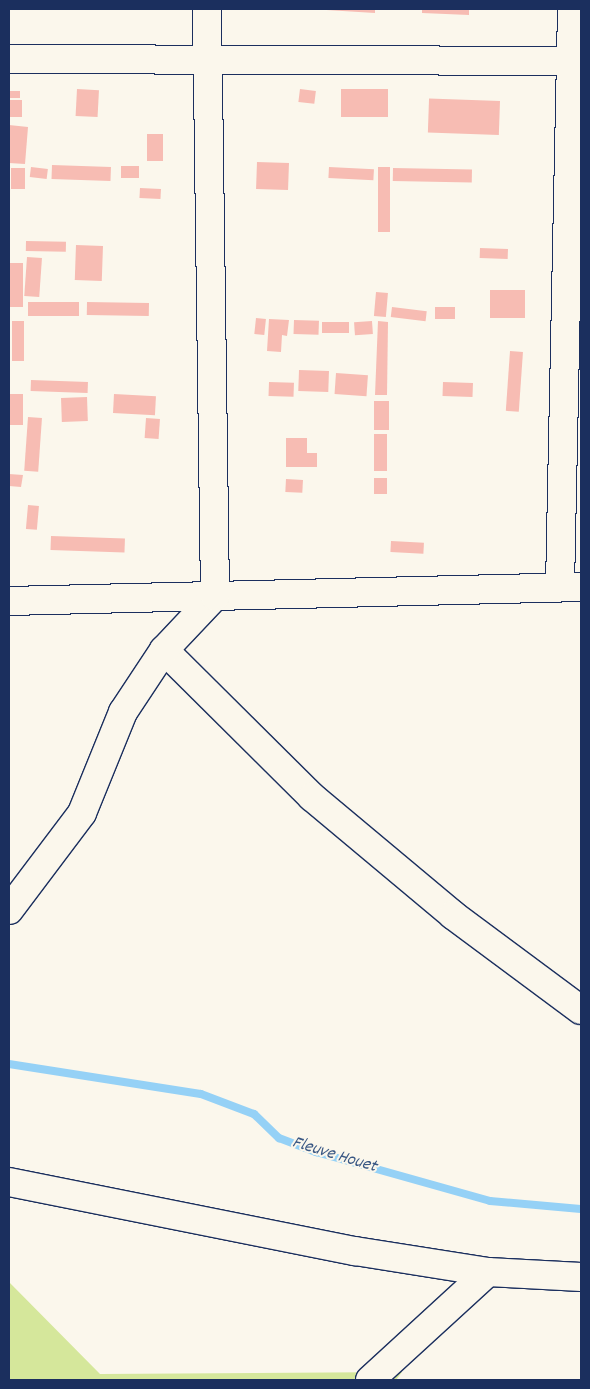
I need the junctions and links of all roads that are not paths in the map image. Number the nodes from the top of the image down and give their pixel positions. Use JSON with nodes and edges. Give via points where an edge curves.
{"nodes":[{"id":1,"x":208,"y":9,"type":"edge"},
{"id":2,"x":572,"y":9,"type":"edge"},
{"id":3,"x":209,"y":57,"type":"junction"},
{"id":4,"x":9,"y":60,"type":"edge"},
{"id":5,"x":576,"y":60,"type":"edge"},
{"id":6,"x":570,"y":586,"type":"edge"},
{"id":7,"x":215,"y":596,"type":"junction"},
{"id":8,"x":9,"y":601,"type":"edge"},
{"id":9,"x":164,"y":650,"type":"junction"},
{"id":10,"x":9,"y":910,"type":"edge"},
{"id":11,"x":581,"y":1010,"type":"edge"},
{"id":12,"x":9,"y":1182,"type":"edge"},
{"id":13,"x":488,"y":1272,"type":"junction"},
{"id":14,"x":581,"y":1277,"type":"edge"},
{"id":15,"x":370,"y":1380,"type":"edge"}],
"edges":[{"from":1,"to":3,"type":"street"},
{"from":2,"to":5,"type":"street"},
{"from":3,"to":4,"type":"street"},
{"from":3,"to":5,"type":"street"},
{"from":3,"to":7,"type":"street"},
{"from":5,"to":6,"type":"street"},
{"from":6,"to":7,"type":"street"},
{"from":7,"to":8,"type":"street"},
{"from":7,"to":9,"type":"street"},
{"from":9,"to":10,"type":"street","via":[[123,712],[82,813]]},
{"from":9,"to":11,"type":"street","via":[[312,797],[453,915]]},
{"from":12,"to":13,"type":"street","via":[[355,1251]]},
{"from":13,"to":14,"type":"street"},
{"from":13,"to":15,"type":"street"}]}
